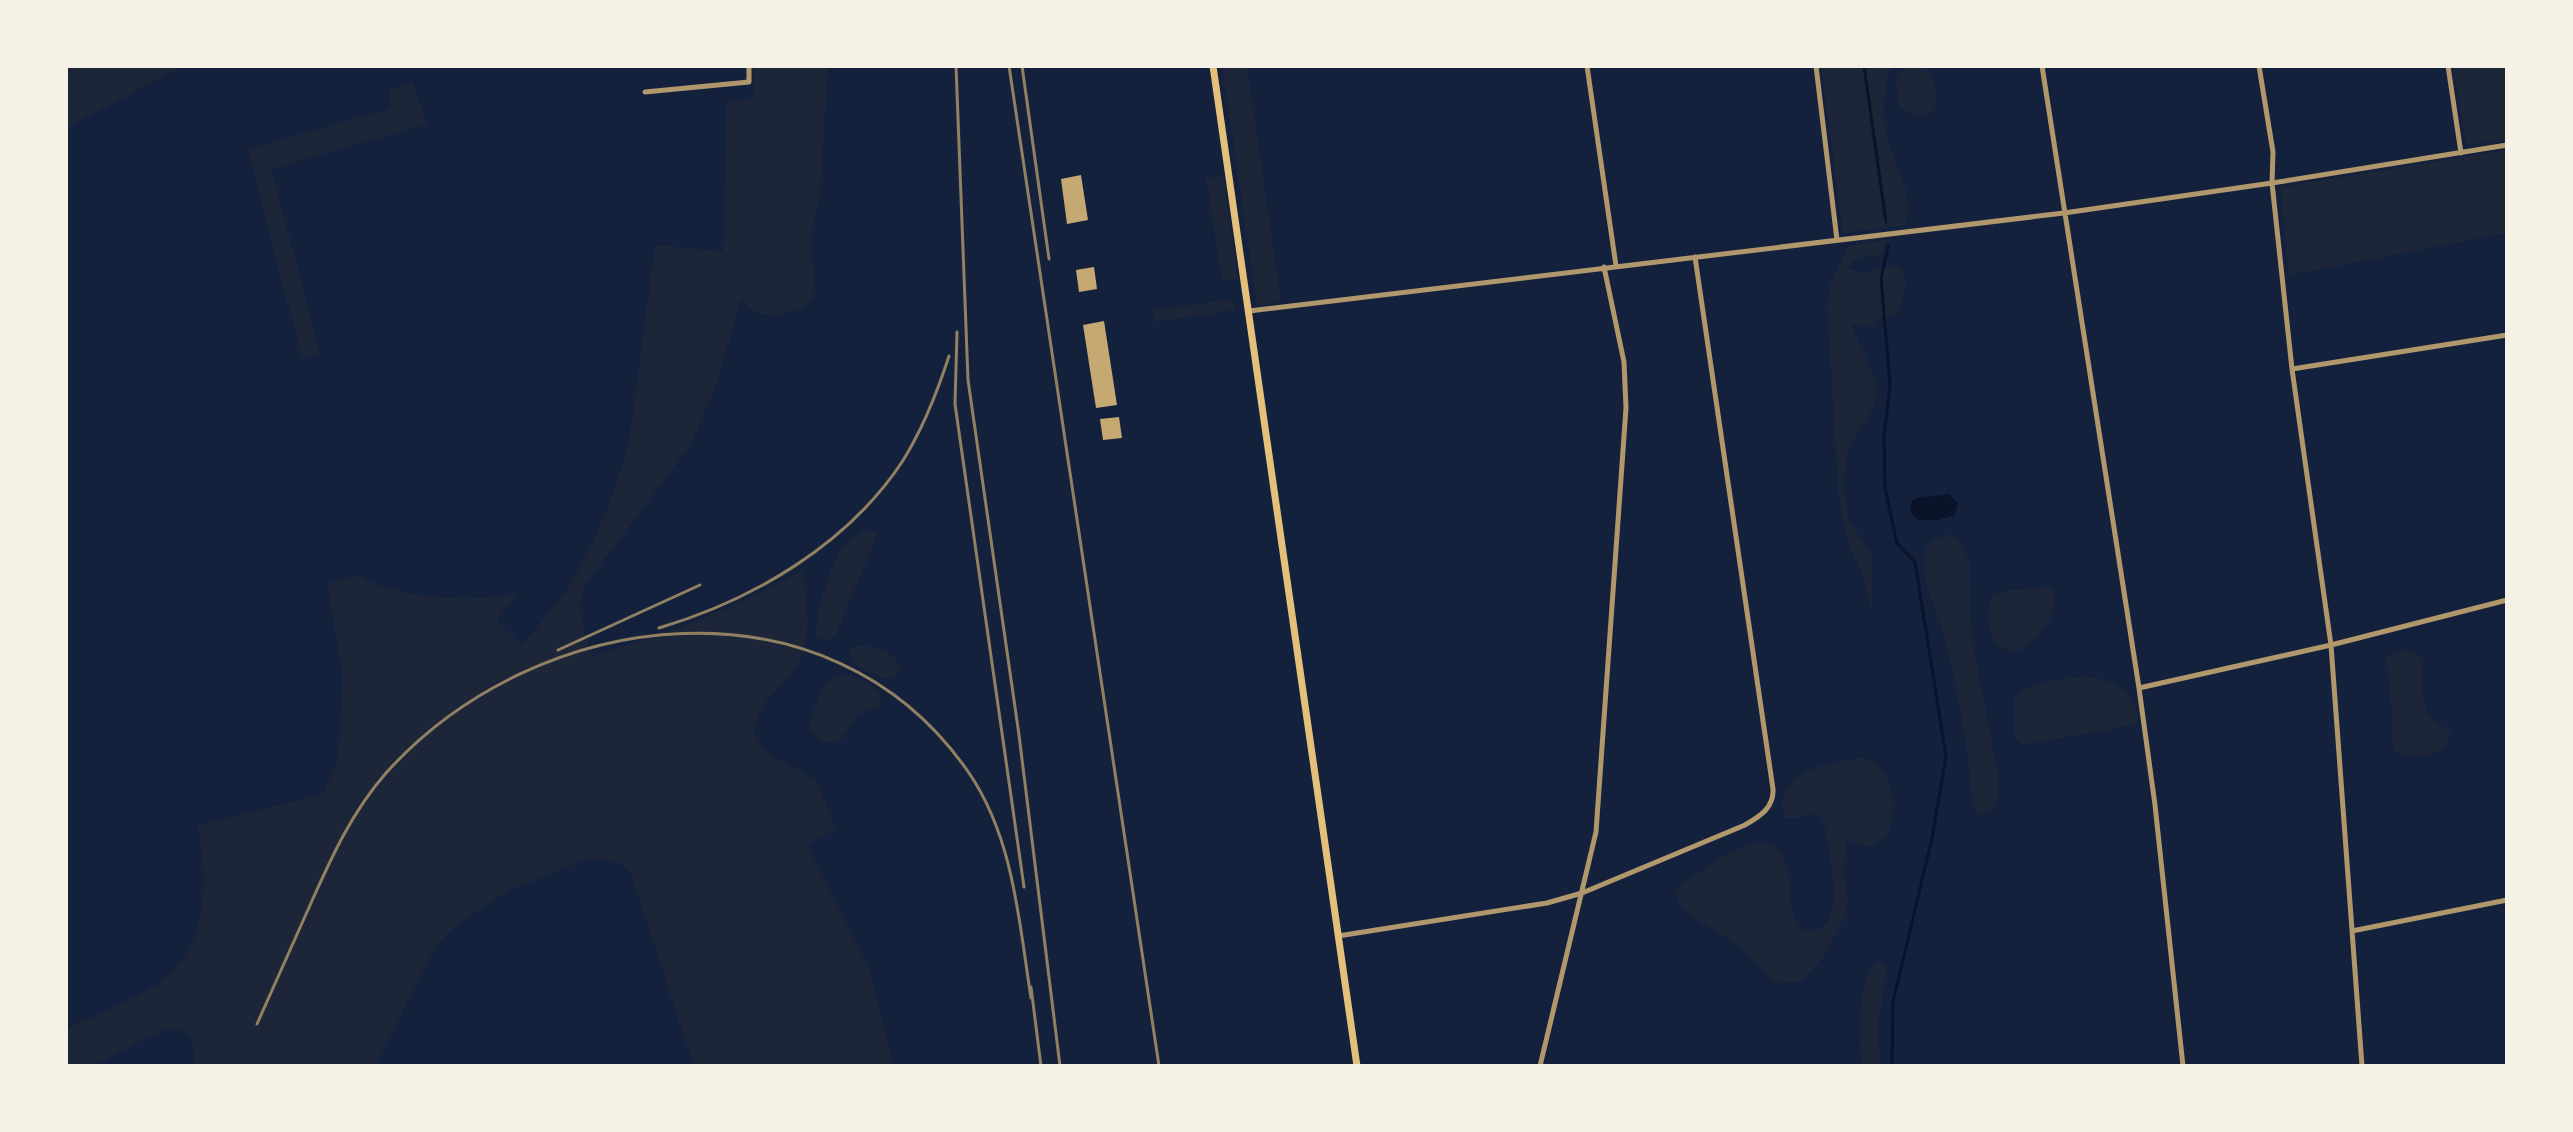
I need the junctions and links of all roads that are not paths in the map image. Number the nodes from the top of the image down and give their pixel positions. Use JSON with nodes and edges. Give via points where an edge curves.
{"nodes":[{"id":1,"x":749,"y":66,"type":"edge"},
{"id":2,"x":1213,"y":66,"type":"edge"},
{"id":3,"x":1587,"y":66,"type":"edge"},
{"id":4,"x":1816,"y":66,"type":"edge"},
{"id":5,"x":2042,"y":66,"type":"edge"},
{"id":6,"x":2259,"y":66,"type":"edge"},
{"id":7,"x":2448,"y":66,"type":"edge"},
{"id":8,"x":645,"y":92,"type":"dead end"},
{"id":9,"x":2507,"y":145,"type":"edge"},
{"id":10,"x":2461,"y":153,"type":"junction"},
{"id":11,"x":2272,"y":183,"type":"junction"},
{"id":12,"x":2064,"y":213,"type":"junction"},
{"id":13,"x":1837,"y":240,"type":"junction"},
{"id":14,"x":1695,"y":257,"type":"junction"},
{"id":15,"x":1616,"y":266,"type":"junction"},
{"id":16,"x":1604,"y":267,"type":"junction"},
{"id":17,"x":1249,"y":311,"type":"junction"},
{"id":18,"x":2507,"y":335,"type":"edge"},
{"id":19,"x":2292,"y":369,"type":"junction"},
{"id":20,"x":2507,"y":600,"type":"edge"},
{"id":21,"x":2331,"y":645,"type":"junction"},
{"id":22,"x":2139,"y":688,"type":"junction"},
{"id":23,"x":1582,"y":893,"type":"junction"},
{"id":24,"x":2507,"y":900,"type":"edge"},
{"id":25,"x":2352,"y":931,"type":"junction"},
{"id":26,"x":1338,"y":936,"type":"junction"},
{"id":27,"x":1357,"y":1066,"type":"edge"},
{"id":28,"x":1540,"y":1066,"type":"edge"},
{"id":29,"x":2183,"y":1066,"type":"edge"},
{"id":30,"x":2362,"y":1066,"type":"edge"}],
"edges":[{"from":1,"to":8,"type":"street","via":[[749,82]]},
{"from":2,"to":17,"type":"main road"},
{"from":3,"to":15,"type":"street"},
{"from":4,"to":13,"type":"street"},
{"from":5,"to":12,"type":"street"},
{"from":6,"to":11,"type":"street","via":[[2273,152]]},
{"from":7,"to":10,"type":"street"},
{"from":9,"to":10,"type":"street"},
{"from":10,"to":11,"type":"street"},
{"from":11,"to":12,"type":"street"},
{"from":11,"to":19,"type":"street"},
{"from":12,"to":13,"type":"street"},
{"from":12,"to":22,"type":"street"},
{"from":13,"to":14,"type":"street"},
{"from":14,"to":15,"type":"street"},
{"from":14,"to":23,"type":"street","via":[[1773,789],[1770,806],[1745,825]]},
{"from":15,"to":16,"type":"street"},
{"from":16,"to":17,"type":"street"},
{"from":16,"to":23,"type":"street","via":[[1624,362],[1626,408],[1601,783]]},
{"from":17,"to":26,"type":"main road"},
{"from":18,"to":19,"type":"street"},
{"from":19,"to":21,"type":"street"},
{"from":20,"to":21,"type":"street"},
{"from":21,"to":22,"type":"street"},
{"from":21,"to":25,"type":"street"},
{"from":22,"to":29,"type":"street"},
{"from":23,"to":26,"type":"street","via":[[1507,911]]},
{"from":23,"to":28,"type":"street"},
{"from":24,"to":25,"type":"street"},
{"from":25,"to":30,"type":"street"},
{"from":26,"to":27,"type":"main road"}]}
